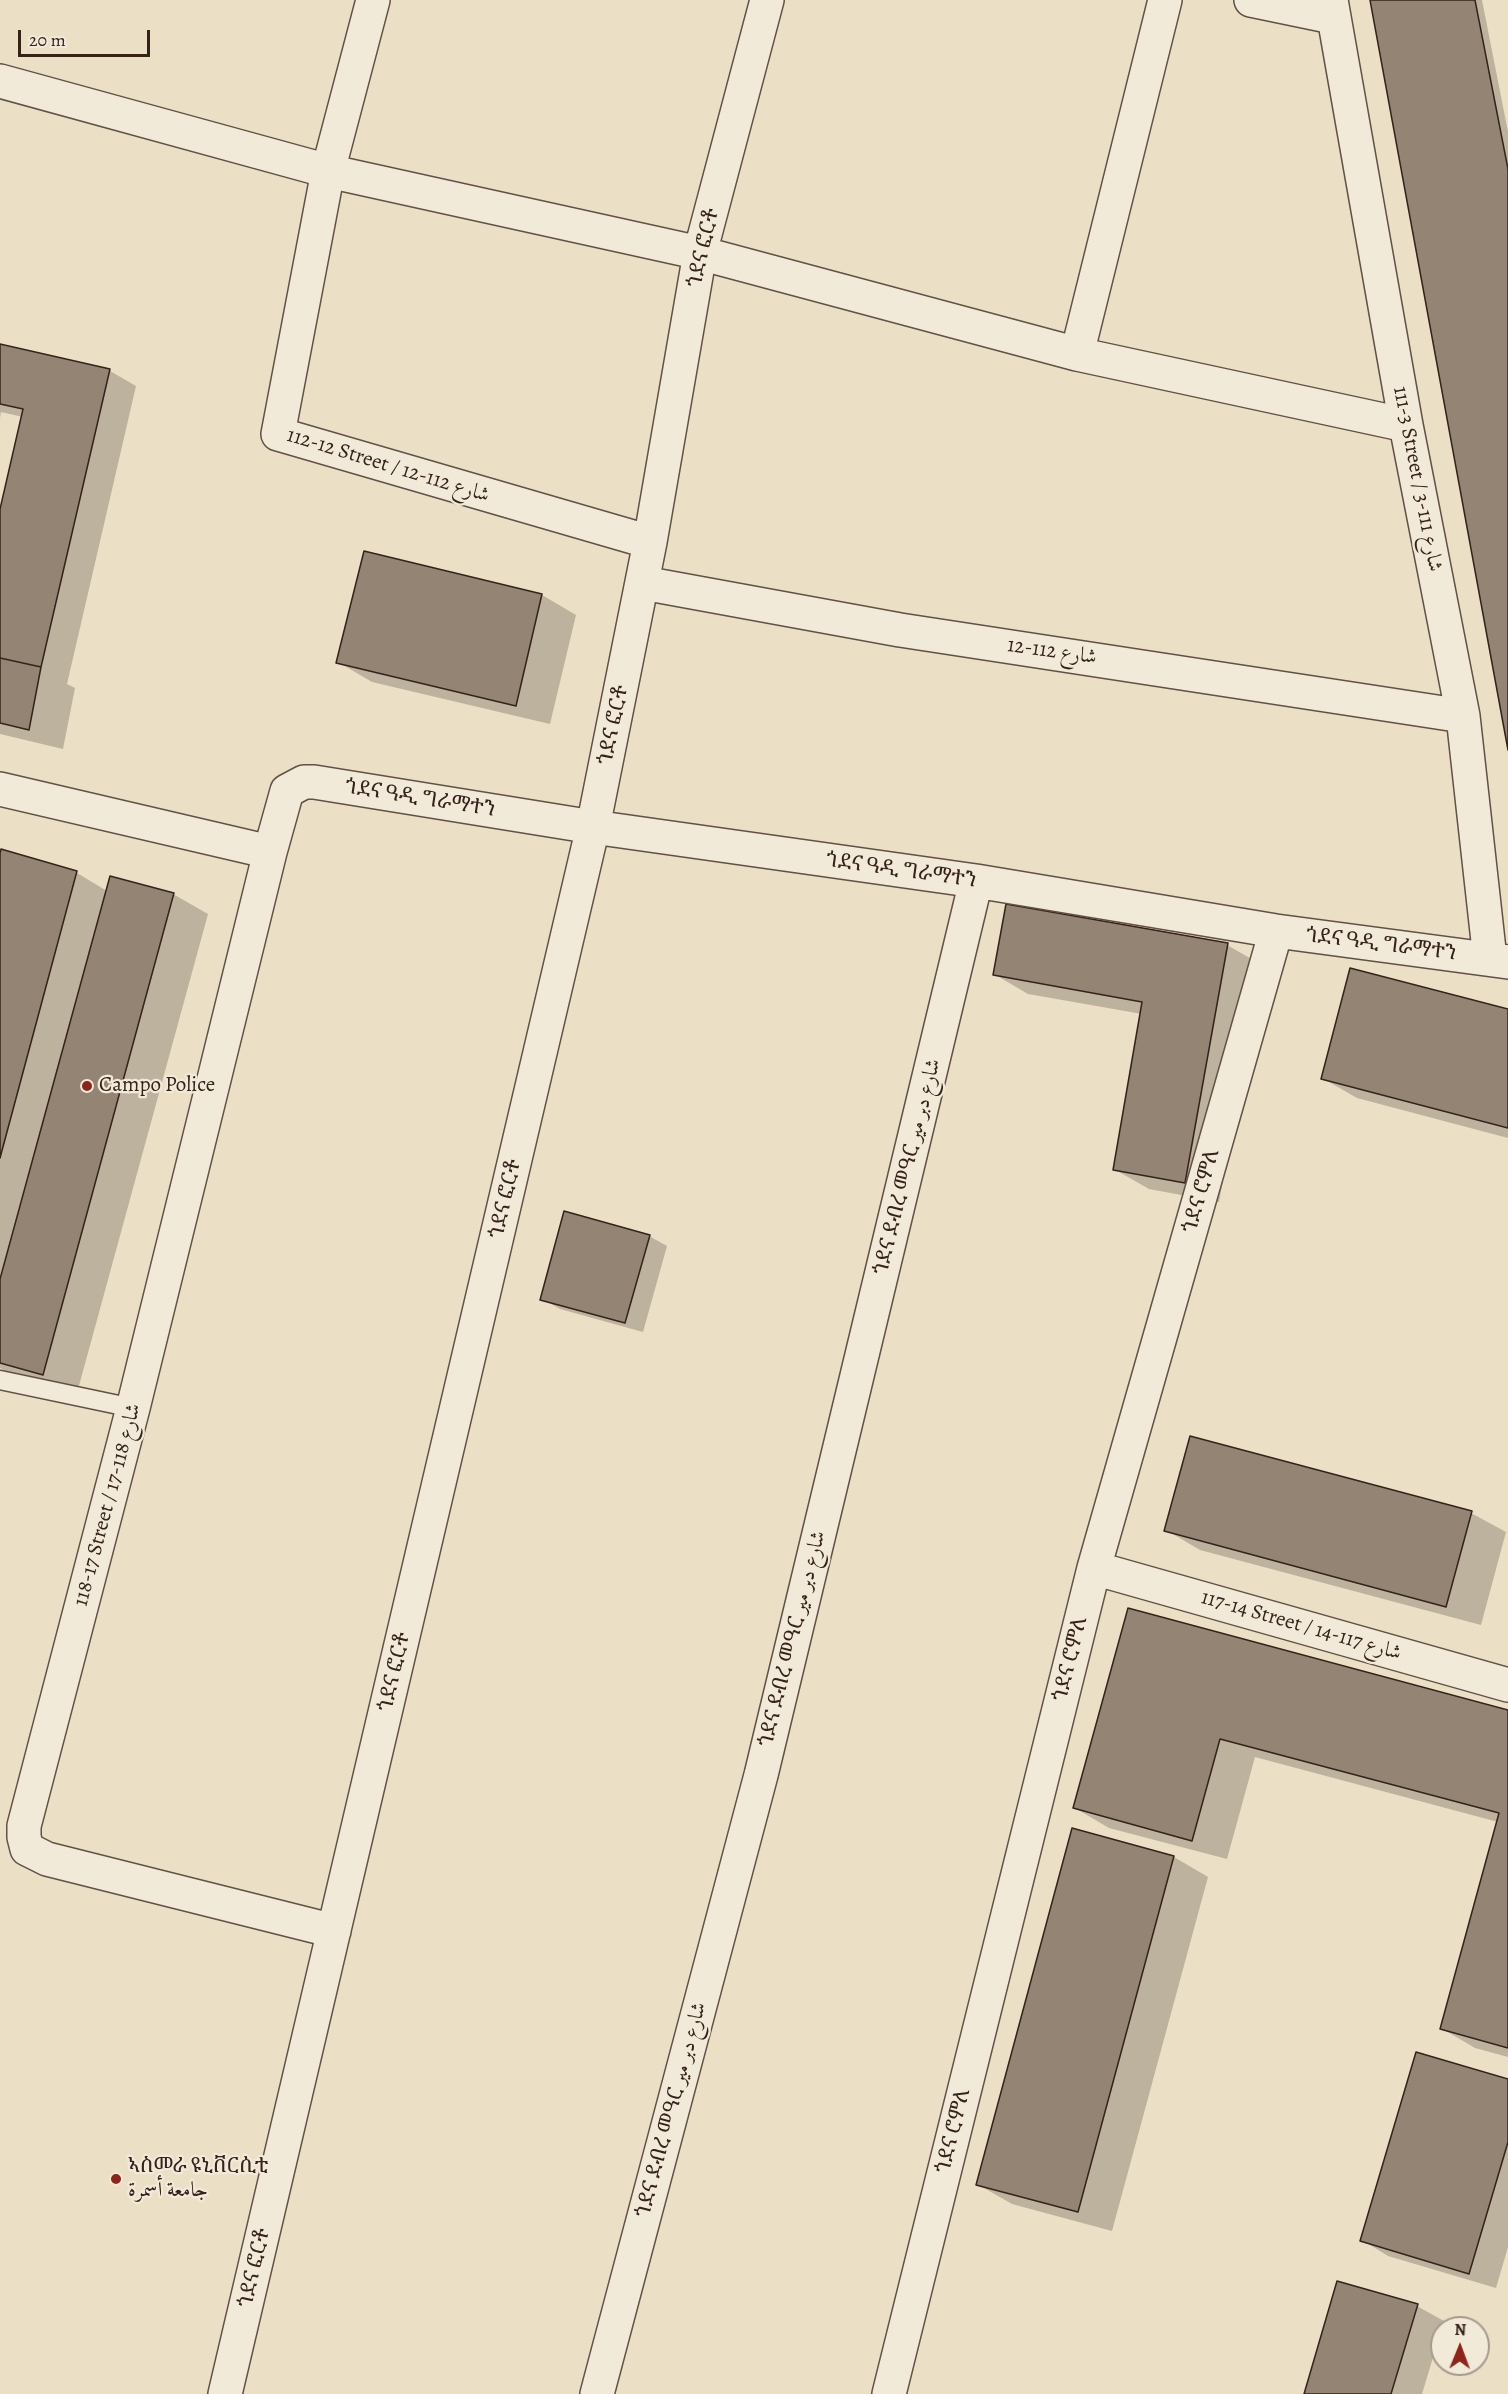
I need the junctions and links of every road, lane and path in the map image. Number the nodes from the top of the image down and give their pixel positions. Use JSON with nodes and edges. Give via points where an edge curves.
{"nodes":[{"id":1,"x":373,"y":0,"type":"edge"},
{"id":2,"x":767,"y":0,"type":"edge"},
{"id":3,"x":1165,"y":0,"type":"edge"},
{"id":4,"x":1251,"y":0,"type":"edge"},
{"id":5,"x":1332,"y":8,"type":"edge"},
{"id":6,"x":0,"y":81,"type":"edge"},
{"id":7,"x":328,"y":171,"type":"junction"},
{"id":8,"x":700,"y":253,"type":"junction"},
{"id":9,"x":1077,"y":354,"type":"junction"},
{"id":10,"x":1406,"y":425,"type":"junction"},
{"id":11,"x":650,"y":542,"type":"junction"},
{"id":12,"x":643,"y":583,"type":"junction"},
{"id":13,"x":1463,"y":716,"type":"junction"},
{"id":14,"x":294,"y":785,"type":"joint"},
{"id":15,"x":0,"y":789,"type":"edge"},
{"id":16,"x":593,"y":827,"type":"junction"},
{"id":17,"x":270,"y":852,"type":"junction"},
{"id":18,"x":976,"y":881,"type":"junction"},
{"id":19,"x":1276,"y":931,"type":"junction"},
{"id":20,"x":1499,"y":960,"type":"edge"},
{"id":21,"x":0,"y":1380,"type":"edge"},
{"id":22,"x":133,"y":1408,"type":"junction"},
{"id":23,"x":1094,"y":1568,"type":"junction"},
{"id":24,"x":1508,"y":1685,"type":"edge"},
{"id":25,"x":334,"y":1931,"type":"junction"},
{"id":26,"x":225,"y":2394,"type":"edge"},
{"id":27,"x":597,"y":2394,"type":"edge"},
{"id":28,"x":889,"y":2394,"type":"edge"}],
"edges":[{"from":1,"to":7,"type":"street"},
{"from":2,"to":8,"type":"street","name":"ጎደና ፎርቶ"},
{"from":3,"to":9,"type":"street"},
{"from":4,"to":5,"type":"street"},
{"from":5,"to":10,"type":"street","name":"111-3 Street / شارع 111-3"},
{"from":6,"to":7,"type":"street"},
{"from":7,"to":8,"type":"street"},
{"from":7,"to":11,"type":"street","name":"112-12 Street / شارع 112-12","via":[[278,434]]},
{"from":8,"to":9,"type":"street"},
{"from":8,"to":11,"type":"street","name":"ጎደና ፎርቶ"},
{"from":9,"to":10,"type":"street"},
{"from":10,"to":13,"type":"street","name":"111-3 Street / شارع 111-3"},
{"from":11,"to":12,"type":"street","name":"ጎደና ፎርቶ"},
{"from":12,"to":13,"type":"street","name":"شارع 112-12","via":[[900,630]]},
{"from":12,"to":16,"type":"street","name":"ጎደና ፎርቶ"},
{"from":13,"to":20,"type":"street","name":"111-3 Street / شارع 111-3"},
{"from":14,"to":16,"type":"street","name":"ጎደና ዓዲ ግራማተን","via":[[314,782]]},
{"from":14,"to":17,"type":"street","name":"118-17 Street / شارع 118-17","via":[[284,799]]},
{"from":15,"to":17,"type":"street"},
{"from":16,"to":18,"type":"street","name":"ጎደና ዓዲ ግራማተን"},
{"from":16,"to":25,"type":"street","name":"ጎደና ፎርቶ"},
{"from":17,"to":22,"type":"street","name":"118-17 Street / شارع 118-17"},
{"from":18,"to":19,"type":"street","name":"ጎደና ዓዲ ግራማተን"},
{"from":18,"to":27,"type":"street","name":"ጎደና ደብረ መዓር شارع دبر مير","via":[[761,1774]]},
{"from":19,"to":20,"type":"street","name":"ጎደና ዓዲ ግራማተን"},
{"from":19,"to":23,"type":"street","name":"ጎደና ሮምለ"},
{"from":21,"to":22,"type":"lane"},
{"from":22,"to":25,"type":"street","name":"118-17 Street / شارع 118-17","via":[[24,1826],[27,1849],[47,1859]]},
{"from":23,"to":24,"type":"street","name":"117-14 Street / شارع 117-14"},
{"from":23,"to":28,"type":"street","name":"ጎደና ሮምለ"},
{"from":25,"to":26,"type":"street","name":"ጎደና ፎርቶ"}]}
